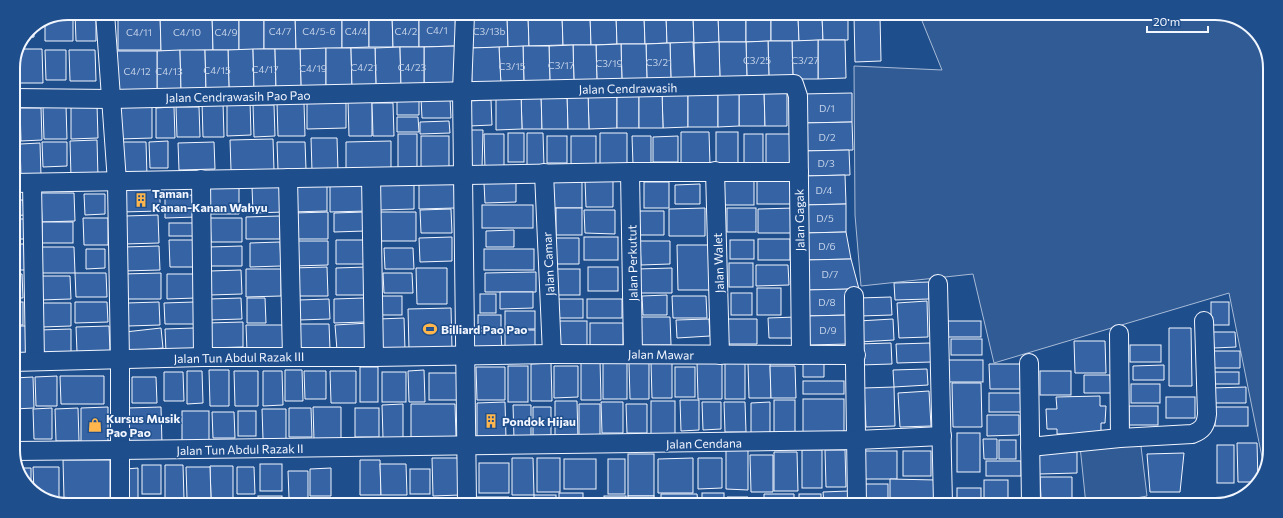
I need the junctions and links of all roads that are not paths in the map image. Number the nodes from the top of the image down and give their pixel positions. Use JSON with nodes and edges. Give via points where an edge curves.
{"nodes":[{"id":1,"x":105,"y":20,"type":"edge"},
{"id":2,"x":465,"y":20,"type":"edge"},
{"id":3,"x":794,"y":84,"type":"joint"},
{"id":4,"x":462,"y":91,"type":"junction"},
{"id":5,"x":20,"y":98,"type":"edge"},
{"id":6,"x":111,"y":99,"type":"junction"},
{"id":7,"x":715,"y":171,"type":"junction"},
{"id":8,"x":630,"y":172,"type":"junction"},
{"id":9,"x":799,"y":172,"type":"junction"},
{"id":10,"x":544,"y":173,"type":"junction"},
{"id":11,"x":463,"y":175,"type":"junction"},
{"id":12,"x":371,"y":177,"type":"junction"},
{"id":13,"x":288,"y":178,"type":"junction"},
{"id":14,"x":201,"y":180,"type":"junction"},
{"id":15,"x":117,"y":182,"type":"junction"},
{"id":16,"x":20,"y":183,"type":"edge"},
{"id":17,"x":32,"y":183,"type":"junction"},
{"id":18,"x":938,"y":284,"type":"dead end"},
{"id":19,"x":854,"y":296,"type":"dead end"},
{"id":20,"x":1204,"y":321,"type":"dead end"},
{"id":21,"x":1119,"y":334,"type":"dead end"},
{"id":22,"x":633,"y":353,"type":"junction"},
{"id":23,"x":552,"y":354,"type":"junction"},
{"id":24,"x":720,"y":355,"type":"junction"},
{"id":25,"x":856,"y":355,"type":"junction"},
{"id":26,"x":465,"y":356,"type":"junction"},
{"id":27,"x":801,"y":356,"type":"junction"},
{"id":28,"x":203,"y":357,"type":"junction"},
{"id":29,"x":292,"y":357,"type":"junction"},
{"id":30,"x":374,"y":357,"type":"junction"},
{"id":31,"x":120,"y":360,"type":"junction"},
{"id":32,"x":35,"y":361,"type":"junction"},
{"id":33,"x":20,"y":362,"type":"edge"},
{"id":34,"x":1029,"y":363,"type":"dead end"},
{"id":35,"x":942,"y":436,"type":"junction"},
{"id":36,"x":1120,"y":438,"type":"junction"},
{"id":37,"x":857,"y":440,"type":"junction"},
{"id":38,"x":466,"y":446,"type":"junction"},
{"id":39,"x":1030,"y":447,"type":"junction"},
{"id":40,"x":20,"y":450,"type":"edge"},
{"id":41,"x":119,"y":450,"type":"junction"},
{"id":42,"x":120,"y":498,"type":"edge"},
{"id":43,"x":467,"y":498,"type":"edge"},
{"id":44,"x":857,"y":498,"type":"edge"},
{"id":45,"x":943,"y":498,"type":"edge"},
{"id":46,"x":1031,"y":498,"type":"edge"}],
"edges":[{"from":1,"to":6,"type":"street"},
{"from":2,"to":4,"type":"street"},
{"from":3,"to":4,"type":"street","name":"Jalan Cendrawasih"},
{"from":3,"to":9,"type":"street","name":"Jalan Gagak","via":[[798,96]]},
{"from":4,"to":6,"type":"street","name":"Jalan Cendrawasih Pao Pao"},
{"from":4,"to":11,"type":"street"},
{"from":5,"to":6,"type":"street","name":"Jalan Cendrawasih Pao Pao"},
{"from":6,"to":15,"type":"street"},
{"from":7,"to":8,"type":"street"},
{"from":7,"to":9,"type":"street"},
{"from":7,"to":24,"type":"street","name":"Jalan Walet"},
{"from":8,"to":10,"type":"street"},
{"from":8,"to":22,"type":"street","name":"Jalan Perkutut"},
{"from":9,"to":27,"type":"street","name":"Jalan Gagak"},
{"from":10,"to":11,"type":"street"},
{"from":10,"to":23,"type":"street","name":"Jalan Camar"},
{"from":11,"to":12,"type":"street"},
{"from":11,"to":26,"type":"street"},
{"from":12,"to":13,"type":"street"},
{"from":12,"to":30,"type":"street"},
{"from":13,"to":14,"type":"street"},
{"from":13,"to":29,"type":"street"},
{"from":14,"to":15,"type":"street"},
{"from":14,"to":28,"type":"street"},
{"from":15,"to":17,"type":"street"},
{"from":15,"to":31,"type":"street"},
{"from":16,"to":17,"type":"street"},
{"from":17,"to":32,"type":"street"},
{"from":18,"to":35,"type":"street"},
{"from":19,"to":25,"type":"street"},
{"from":20,"to":36,"type":"street","via":[[1207,414],[1205,426],[1192,434]]},
{"from":21,"to":36,"type":"street"},
{"from":22,"to":23,"type":"street","name":"Jalan Mawar"},
{"from":22,"to":24,"type":"street","name":"Jalan Mawar"},
{"from":23,"to":26,"type":"street","name":"Jalan Mawar"},
{"from":24,"to":27,"type":"street","name":"Jalan Mawar"},
{"from":25,"to":27,"type":"street","name":"Jalan Mawar"},
{"from":25,"to":37,"type":"street"},
{"from":26,"to":30,"type":"street","name":"Jalan Tun Abdul Razak III"},
{"from":26,"to":38,"type":"street"},
{"from":28,"to":29,"type":"street","name":"Jalan Tun Abdul Razak III"},
{"from":28,"to":31,"type":"street","name":"Jalan Tun Abdul Razak III"},
{"from":29,"to":30,"type":"street","name":"Jalan Tun Abdul Razak III"},
{"from":31,"to":32,"type":"street","name":"Jalan Tun Abdul Razak III"},
{"from":31,"to":41,"type":"street"},
{"from":32,"to":33,"type":"street","name":"Jalan Tun Abdul Razak III"},
{"from":34,"to":39,"type":"street"},
{"from":35,"to":37,"type":"street","name":"Jalan Cendana"},
{"from":35,"to":45,"type":"street"},
{"from":36,"to":39,"type":"street"},
{"from":37,"to":38,"type":"street","name":"Jalan Cendana"},
{"from":37,"to":44,"type":"street"},
{"from":38,"to":41,"type":"street","name":"Jalan Tun Abdul Razak II"},
{"from":38,"to":43,"type":"street"},
{"from":39,"to":46,"type":"street"},
{"from":40,"to":41,"type":"street","name":"Jalan Tun Abdul Razak II"},
{"from":41,"to":42,"type":"street"}]}
